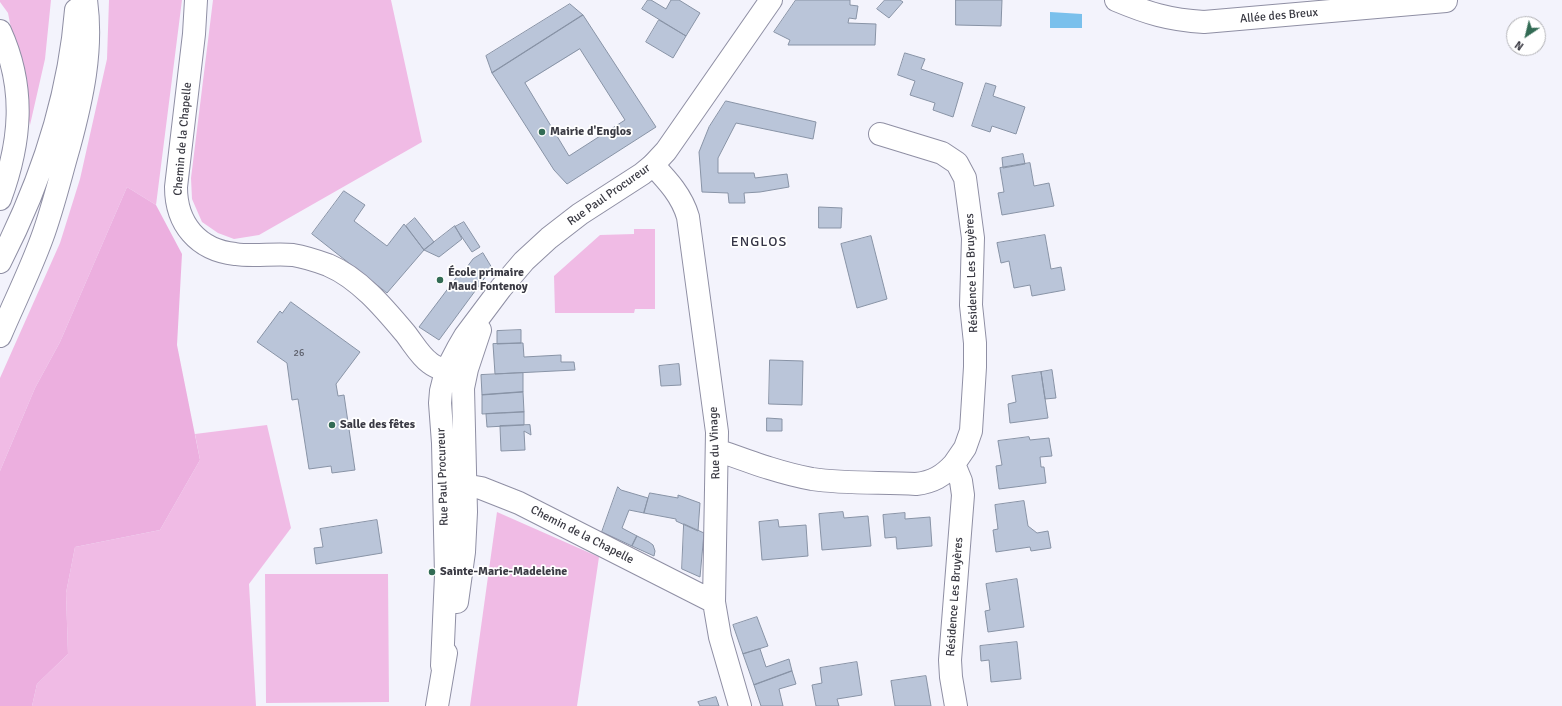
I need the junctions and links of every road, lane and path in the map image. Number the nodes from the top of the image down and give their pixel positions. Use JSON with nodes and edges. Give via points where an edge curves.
{"nodes":[{"id":1,"x":77,"y":0,"type":"edge"},
{"id":2,"x":86,"y":0,"type":"edge"},
{"id":3,"x":196,"y":0,"type":"edge"},
{"id":4,"x":771,"y":0,"type":"edge"},
{"id":5,"x":1116,"y":0,"type":"edge"},
{"id":6,"x":1446,"y":1,"type":"edge"},
{"id":7,"x":0,"y":31,"type":"edge"},
{"id":8,"x":880,"y":134,"type":"dead end"},
{"id":9,"x":653,"y":165,"type":"junction"},
{"id":10,"x":0,"y":199,"type":"edge"},
{"id":11,"x":0,"y":262,"type":"edge"},
{"id":12,"x":491,"y":302,"type":"junction"},
{"id":13,"x":0,"y":336,"type":"edge"},
{"id":14,"x":446,"y":371,"type":"junction"},
{"id":15,"x":717,"y":450,"type":"junction"},
{"id":16,"x":954,"y":464,"type":"junction"},
{"id":17,"x":444,"y":482,"type":"junction"},
{"id":18,"x":466,"y":486,"type":"junction"},
{"id":19,"x":714,"y":602,"type":"junction"},
{"id":20,"x":442,"y":666,"type":"junction"},
{"id":21,"x":436,"y":706,"type":"edge"},
{"id":22,"x":740,"y":706,"type":"edge"},
{"id":23,"x":956,"y":706,"type":"edge"}],
"edges":[{"from":1,"to":11,"type":"main road","via":[[68,70],[53,132],[22,216]]},
{"from":2,"to":13,"type":"main road","via":[[88,55],[75,124],[50,216]]},
{"from":3,"to":14,"type":"main road","name":"Chemin de la Chapelle","via":[[176,187],[179,213],[186,227],[200,242],[217,250],[236,254],[306,257],[331,266],[354,281],[373,298],[424,358]]},
{"from":4,"to":9,"type":"main road","name":"Rue Paul Procureur","via":[[676,138]]},
{"from":5,"to":6,"type":"main road","name":"Allée des Breux","via":[[1160,17],[1204,22]]},
{"from":7,"to":10,"type":"main road","via":[[12,62],[19,110],[15,149]]},
{"from":8,"to":16,"type":"main road","name":"Résidence Les Bruyères","via":[[946,154],[957,163],[965,178],[973,238],[971,306],[975,367],[971,431],[965,448]]},
{"from":9,"to":12,"type":"main road","name":"Rue Paul Procureur","via":[[549,238],[524,261]]},
{"from":9,"to":15,"type":"main road","name":"Rue du Vinage","via":[[678,195],[688,217]]},
{"from":12,"to":14,"type":"main road","name":"Rue Paul Procureur","via":[[462,342]]},
{"from":12,"to":18,"type":"main road","name":"Rue Paul Procureur","via":[[471,356],[463,388]]},
{"from":14,"to":17,"type":"main road","name":"Rue Paul Procureur","via":[[440,403]]},
{"from":15,"to":16,"type":"main road","name":"Résidence Les Bruyères","via":[[782,472],[813,479],[916,484],[938,478]]},
{"from":15,"to":19,"type":"main road","name":"Rue du Vinage"},
{"from":16,"to":23,"type":"main road","name":"Résidence Les Bruyères","via":[[963,495],[950,660]]},
{"from":17,"to":18,"type":"main road","name":"Chemin de la Chapelle"},
{"from":17,"to":20,"type":"main road","name":"Rue Paul Procureur","via":[[446,592]]},
{"from":18,"to":19,"type":"main road","name":"Chemin de la Chapelle","via":[[481,488],[519,503]]},
{"from":18,"to":20,"type":"main road","name":"Rue Paul Procureur","via":[[466,526],[460,583]]},
{"from":19,"to":22,"type":"main road","name":"Rue du Vinage","via":[[720,637]]},
{"from":20,"to":21,"type":"main road","name":"Rue Paul Procureur"}]}
